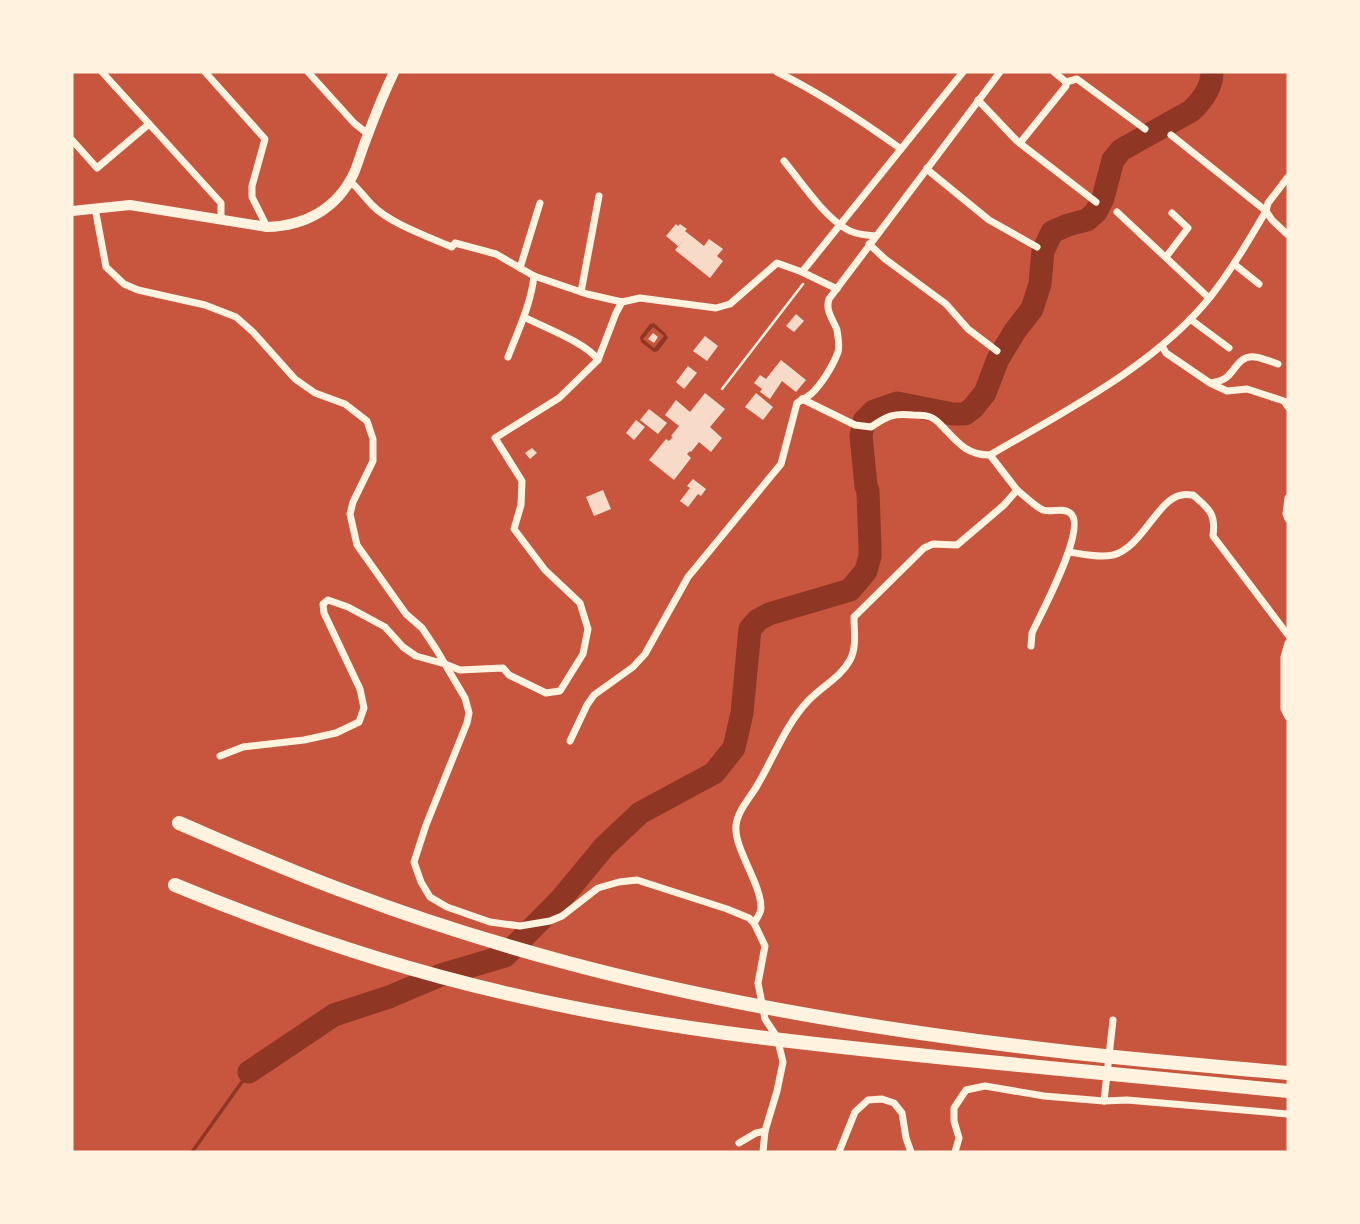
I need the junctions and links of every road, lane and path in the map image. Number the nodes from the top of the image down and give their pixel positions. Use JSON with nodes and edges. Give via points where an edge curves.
{"nodes":[{"id":1,"x":102,"y":72,"type":"edge"},
{"id":2,"x":205,"y":72,"type":"edge"},
{"id":3,"x":308,"y":72,"type":"edge"},
{"id":4,"x":394,"y":72,"type":"edge"},
{"id":5,"x":777,"y":72,"type":"edge"},
{"id":6,"x":963,"y":72,"type":"edge"},
{"id":7,"x":1000,"y":72,"type":"edge"},
{"id":8,"x":1054,"y":72,"type":"edge"},
{"id":9,"x":1066,"y":82,"type":"junction"},
{"id":10,"x":978,"y":100,"type":"junction"},
{"id":11,"x":149,"y":124,"type":"junction"},
{"id":12,"x":1144,"y":129,"type":"dead end"},
{"id":13,"x":368,"y":134,"type":"junction"},
{"id":14,"x":1171,"y":135,"type":"dead end"},
{"id":15,"x":72,"y":140,"type":"edge"},
{"id":16,"x":1020,"y":143,"type":"junction"},
{"id":17,"x":901,"y":149,"type":"junction"},
{"id":18,"x":783,"y":161,"type":"dead end"},
{"id":19,"x":928,"y":168,"type":"junction"},
{"id":20,"x":1288,"y":177,"type":"edge"},
{"id":21,"x":349,"y":180,"type":"junction"},
{"id":22,"x":599,"y":195,"type":"dead end"},
{"id":23,"x":1096,"y":202,"type":"dead end"},
{"id":24,"x":540,"y":203,"type":"dead end"},
{"id":25,"x":95,"y":208,"type":"junction"},
{"id":26,"x":72,"y":211,"type":"edge"},
{"id":27,"x":1266,"y":211,"type":"junction"},
{"id":28,"x":1117,"y":212,"type":"dead end"},
{"id":29,"x":1172,"y":213,"type":"dead end"},
{"id":30,"x":221,"y":219,"type":"junction"},
{"id":31,"x":841,"y":225,"type":"junction"},
{"id":32,"x":267,"y":227,"type":"junction"},
{"id":33,"x":1288,"y":235,"type":"edge"},
{"id":34,"x":875,"y":236,"type":"junction"},
{"id":35,"x":869,"y":244,"type":"junction"},
{"id":36,"x":1037,"y":247,"type":"dead end"},
{"id":37,"x":1166,"y":257,"type":"junction"},
{"id":38,"x":1234,"y":264,"type":"junction"},
{"id":39,"x":520,"y":268,"type":"junction"},
{"id":40,"x":802,"y":272,"type":"junction"},
{"id":41,"x":534,"y":276,"type":"junction"},
{"id":42,"x":1259,"y":284,"type":"dead end"},
{"id":43,"x":837,"y":289,"type":"junction"},
{"id":44,"x":581,"y":292,"type":"junction"},
{"id":45,"x":1209,"y":298,"type":"junction"},
{"id":46,"x":622,"y":302,"type":"junction"},
{"id":47,"x":524,"y":317,"type":"junction"},
{"id":48,"x":1190,"y":319,"type":"junction"},
{"id":49,"x":1162,"y":346,"type":"junction"},
{"id":50,"x":1229,"y":348,"type":"dead end"},
{"id":51,"x":997,"y":351,"type":"dead end"},
{"id":52,"x":508,"y":357,"type":"dead end"},
{"id":53,"x":598,"y":360,"type":"junction"},
{"id":54,"x":1278,"y":364,"type":"dead end"},
{"id":55,"x":1210,"y":383,"type":"junction"},
{"id":56,"x":802,"y":399,"type":"junction"},
{"id":57,"x":1288,"y":407,"type":"edge"},
{"id":58,"x":990,"y":455,"type":"junction"},
{"id":59,"x":1017,"y":489,"type":"junction"},
{"id":60,"x":1288,"y":498,"type":"edge"},
{"id":61,"x":1288,"y":519,"type":"edge"},
{"id":62,"x":1069,"y":552,"type":"junction"},
{"id":63,"x":1288,"y":635,"type":"edge"},
{"id":64,"x":1288,"y":642,"type":"edge"},
{"id":65,"x":1031,"y":646,"type":"dead end"},
{"id":66,"x":445,"y":664,"type":"junction"},
{"id":67,"x":1288,"y":717,"type":"edge"},
{"id":68,"x":570,"y":741,"type":"dead end"},
{"id":69,"x":220,"y":755,"type":"dead end"},
{"id":70,"x":179,"y":823,"type":"dead end"},
{"id":71,"x":175,"y":885,"type":"dead end"},
{"id":72,"x":754,"y":923,"type":"junction"},
{"id":73,"x":1113,"y":1020,"type":"dead end"},
{"id":74,"x":1288,"y":1073,"type":"edge"},
{"id":75,"x":1288,"y":1091,"type":"edge"},
{"id":76,"x":1104,"y":1101,"type":"junction"},
{"id":77,"x":1288,"y":1114,"type":"edge"},
{"id":78,"x":765,"y":1131,"type":"junction"},
{"id":79,"x":739,"y":1143,"type":"dead end"},
{"id":80,"x":762,"y":1152,"type":"edge"},
{"id":81,"x":839,"y":1152,"type":"edge"},
{"id":82,"x":911,"y":1152,"type":"edge"},
{"id":83,"x":955,"y":1152,"type":"edge"}],
"edges":[{"from":1,"to":11,"type":"street"},
{"from":2,"to":32,"type":"street","via":[[265,139],[252,197]]},
{"from":3,"to":13,"type":"street"},
{"from":4,"to":13,"type":"main road"},
{"from":5,"to":17,"type":"street"},
{"from":6,"to":17,"type":"street"},
{"from":7,"to":10,"type":"street"},
{"from":8,"to":9,"type":"street"},
{"from":9,"to":12,"type":"street","via":[[1077,79]]},
{"from":9,"to":16,"type":"street"},
{"from":10,"to":16,"type":"street"},
{"from":10,"to":19,"type":"street"},
{"from":11,"to":15,"type":"street","via":[[97,168]]},
{"from":11,"to":30,"type":"street","via":[[221,203]]},
{"from":13,"to":21,"type":"main road"},
{"from":14,"to":27,"type":"street"},
{"from":16,"to":23,"type":"street"},
{"from":17,"to":31,"type":"street"},
{"from":18,"to":31,"type":"street"},
{"from":19,"to":34,"type":"street"},
{"from":19,"to":36,"type":"street","via":[[989,220]]},
{"from":20,"to":27,"type":"street"},
{"from":21,"to":32,"type":"main road","via":[[315,216],[283,227]]},
{"from":21,"to":39,"type":"street","via":[[394,220],[452,247],[455,243],[496,254]]},
{"from":22,"to":44,"type":"street"},
{"from":24,"to":39,"type":"street"},
{"from":25,"to":26,"type":"main road"},
{"from":25,"to":30,"type":"main road","via":[[130,205]]},
{"from":25,"to":66,"type":"street","via":[[106,267],[124,284],[236,317],[295,379],[368,421],[373,461],[350,514],[357,545]]},
{"from":27,"to":33,"type":"street"},
{"from":27,"to":38,"type":"street"},
{"from":28,"to":37,"type":"street"},
{"from":29,"to":37,"type":"street","via":[[1188,228]]},
{"from":30,"to":32,"type":"main road"},
{"from":31,"to":34,"type":"street","via":[[860,235]]},
{"from":31,"to":40,"type":"street"},
{"from":34,"to":35,"type":"street"},
{"from":35,"to":43,"type":"street"},
{"from":35,"to":51,"type":"street"},
{"from":37,"to":45,"type":"street"},
{"from":38,"to":42,"type":"street"},
{"from":38,"to":45,"type":"street"},
{"from":39,"to":41,"type":"street"},
{"from":40,"to":43,"type":"street"},
{"from":40,"to":46,"type":"street","via":[[777,263],[730,304],[716,308],[640,298]]},
{"from":41,"to":44,"type":"street"},
{"from":41,"to":47,"type":"street"},
{"from":43,"to":56,"type":"street","via":[[827,304],[836,327],[838,353],[827,374]]},
{"from":44,"to":46,"type":"street"},
{"from":45,"to":48,"type":"street"},
{"from":46,"to":53,"type":"street"},
{"from":47,"to":52,"type":"street"},
{"from":47,"to":53,"type":"street","via":[[568,338]]},
{"from":48,"to":49,"type":"street"},
{"from":48,"to":50,"type":"street"},
{"from":49,"to":55,"type":"street"},
{"from":49,"to":58,"type":"street","via":[[1100,391]]},
{"from":53,"to":66,"type":"street","via":[[559,398],[495,438],[522,481],[514,529],[545,570],[580,603],[588,629],[583,654],[560,691],[546,693],[503,668],[460,670]]},
{"from":54,"to":55,"type":"street","via":[[1248,357],[1221,381]]},
{"from":55,"to":57,"type":"street","via":[[1227,391],[1247,388],[1284,401]]},
{"from":56,"to":58,"type":"street","via":[[855,425],[871,427],[894,415],[928,416],[970,452]]},
{"from":56,"to":68,"type":"street","via":[[797,403],[781,464],[688,576],[645,654],[594,695]]},
{"from":58,"to":59,"type":"street"},
{"from":59,"to":62,"type":"street","via":[[1042,509],[1070,513],[1075,527]]},
{"from":59,"to":72,"type":"street","via":[[957,545],[924,548],[853,617],[850,660],[796,715],[738,819],[737,837],[761,910]]},
{"from":60,"to":61,"type":"street"},
{"from":62,"to":63,"type":"street","via":[[1114,555],[1135,542],[1167,503],[1180,495],[1193,495],[1212,513],[1213,536]]},
{"from":62,"to":65,"type":"street","via":[[1031,633]]},
{"from":64,"to":67,"type":"street","via":[[1284,709]]},
{"from":66,"to":69,"type":"street","via":[[416,656],[386,627],[328,600],[323,604],[324,613],[360,689],[364,708],[359,722],[336,733],[243,747]]},
{"from":66,"to":72,"type":"street","via":[[469,713],[414,862],[430,897],[490,922],[520,926],[562,916],[598,888],[637,880],[727,909]]},
{"from":70,"to":74,"type":"highway","via":[[448,928],[671,988],[770,1009],[1060,1052]]},
{"from":71,"to":75,"type":"highway","via":[[402,966],[618,1017],[859,1049]]},
{"from":72,"to":78,"type":"street","via":[[765,946],[758,984],[765,1019],[777,1037],[783,1062]]},
{"from":73,"to":76,"type":"street"},
{"from":76,"to":77,"type":"street"},
{"from":76,"to":83,"type":"street","via":[[985,1086],[966,1090],[954,1108],[959,1139]]},
{"from":78,"to":79,"type":"street"},
{"from":78,"to":80,"type":"street"},
{"from":81,"to":82,"type":"street","via":[[855,1112],[869,1100],[882,1099],[894,1103],[902,1113]]}]}
